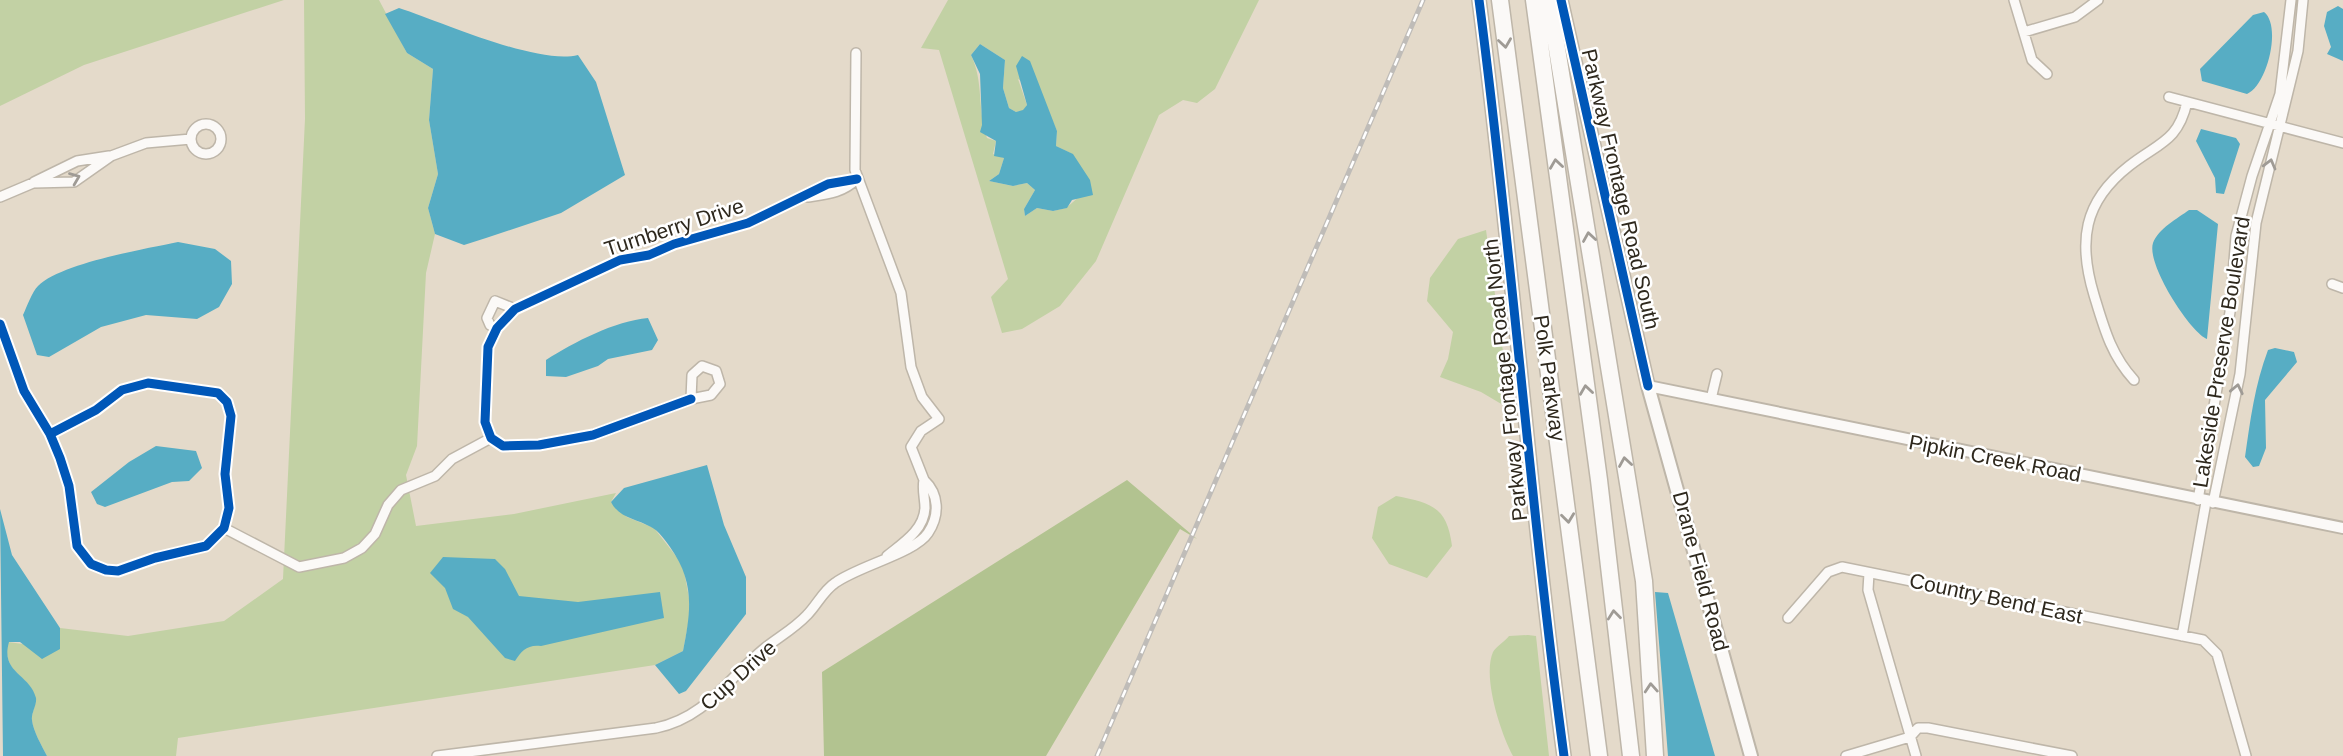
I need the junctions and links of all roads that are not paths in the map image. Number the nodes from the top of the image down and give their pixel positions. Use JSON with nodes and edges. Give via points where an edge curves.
{"nodes":[{"id":1,"x":1479,"y":0,"type":"edge"},
{"id":2,"x":1500,"y":0,"type":"edge"},
{"id":3,"x":1534,"y":0,"type":"edge"},
{"id":4,"x":1549,"y":0,"type":"edge"},
{"id":5,"x":1561,"y":0,"type":"edge"},
{"id":6,"x":2014,"y":0,"type":"edge"},
{"id":7,"x":2098,"y":0,"type":"edge"},
{"id":8,"x":2291,"y":0,"type":"edge"},
{"id":9,"x":2303,"y":0,"type":"edge"},
{"id":10,"x":2024,"y":32,"type":"junction"},
{"id":11,"x":856,"y":52,"type":"dead end"},
{"id":12,"x":2047,"y":74,"type":"dead end"},
{"id":13,"x":2169,"y":97,"type":"dead end"},
{"id":14,"x":2187,"y":102,"type":"junction"},
{"id":15,"x":2269,"y":125,"type":"junction"},
{"id":16,"x":2279,"y":128,"type":"junction"},
{"id":17,"x":191,"y":139,"type":"dead end"},
{"id":18,"x":2343,"y":144,"type":"edge"},
{"id":19,"x":111,"y":156,"type":"junction"},
{"id":20,"x":858,"y":179,"type":"junction"},
{"id":21,"x":33,"y":183,"type":"junction"},
{"id":22,"x":0,"y":197,"type":"edge"},
{"id":23,"x":2332,"y":284,"type":"dead end"},
{"id":24,"x":2343,"y":288,"type":"edge"},
{"id":25,"x":515,"y":309,"type":"junction"},
{"id":26,"x":0,"y":324,"type":"edge"},
{"id":27,"x":496,"y":328,"type":"junction"},
{"id":28,"x":1717,"y":374,"type":"dead end"},
{"id":29,"x":2134,"y":380,"type":"dead end"},
{"id":30,"x":1648,"y":386,"type":"junction"},
{"id":31,"x":1711,"y":399,"type":"junction"},
{"id":32,"x":691,"y":400,"type":"dead end"},
{"id":33,"x":50,"y":434,"type":"junction"},
{"id":34,"x":491,"y":438,"type":"junction"},
{"id":35,"x":924,"y":480,"type":"junction"},
{"id":36,"x":2206,"y":502,"type":"junction"},
{"id":37,"x":923,"y":517,"type":"junction"},
{"id":38,"x":934,"y":519,"type":"junction"},
{"id":39,"x":224,"y":528,"type":"junction"},
{"id":40,"x":2343,"y":528,"type":"edge"},
{"id":41,"x":887,"y":556,"type":"junction"},
{"id":42,"x":1869,"y":573,"type":"junction"},
{"id":43,"x":1788,"y":618,"type":"dead end"},
{"id":44,"x":2182,"y":636,"type":"junction"},
{"id":45,"x":1910,"y":737,"type":"junction"},
{"id":46,"x":437,"y":756,"type":"edge"},
{"id":47,"x":1564,"y":756,"type":"edge"},
{"id":48,"x":1599,"y":756,"type":"edge"},
{"id":49,"x":1631,"y":756,"type":"edge"},
{"id":50,"x":1655,"y":756,"type":"edge"},
{"id":51,"x":1751,"y":756,"type":"edge"},
{"id":52,"x":1846,"y":756,"type":"edge"},
{"id":53,"x":1916,"y":756,"type":"edge"},
{"id":54,"x":2071,"y":756,"type":"edge"},
{"id":55,"x":2246,"y":756,"type":"edge"}],
"edges":[{"from":1,"to":47,"type":"main road","name":"Parkway Frontage Road North"},
{"from":2,"to":48,"type":"highway","name":"Polk Parkway","one_way":true},
{"from":49,"to":3,"type":"highway","name":"Polk Parkway","one_way":true},
{"from":50,"to":4,"type":"highway","one_way":true,"via":[[1644,581]]},
{"from":5,"to":30,"type":"main road","name":"Parkway Frontage Road South"},
{"from":6,"to":10,"type":"street"},
{"from":7,"to":10,"type":"street","via":[[2075,17]]},
{"from":8,"to":15,"type":"street","name":"Lakeside Preserve Boulevard","via":[[2280,94]]},
{"from":9,"to":16,"type":"street","name":"Lakeside Preserve Boulevard","via":[[2298,51]]},
{"from":10,"to":12,"type":"street","via":[[2032,60]]},
{"from":11,"to":20,"type":"street","via":[[853,153]]},
{"from":13,"to":14,"type":"street"},
{"from":14,"to":15,"type":"street"},
{"from":14,"to":29,"type":"street","via":[[2180,127],[2113,181],[2086,227],[2086,269],[2108,344]]},
{"from":15,"to":16,"type":"street"},
{"from":15,"to":36,"type":"street","name":"Lakeside Preserve Boulevard","via":[[2236,236]]},
{"from":16,"to":18,"type":"street"},
{"from":36,"to":16,"type":"street","name":"Lakeside Preserve Boulevard","one_way":true,"via":[[2240,374],[2256,223]]},
{"from":17,"to":19,"type":"street","via":[[146,144]]},
{"from":19,"to":21,"type":"street","via":[[77,161]]},
{"from":21,"to":19,"type":"street","one_way":true,"via":[[74,182]]},
{"from":20,"to":25,"type":"street","name":"Turnberry Drive","via":[[828,184],[748,223],[620,260]]},
{"from":20,"to":35,"type":"street","via":[[901,293],[911,368],[922,397],[939,419],[921,431],[911,447]]},
{"from":21,"to":22,"type":"street"},
{"from":23,"to":24,"type":"street"},
{"from":25,"to":27,"type":"street","name":"Turnberry Drive"},
{"from":25,"to":27,"type":"street","via":[[495,300],[487,318]]},
{"from":26,"to":33,"type":"street","via":[[24,391]]},
{"from":27,"to":34,"type":"street","name":"Turnberry Drive","via":[[486,356],[485,422]]},
{"from":28,"to":31,"type":"street"},
{"from":30,"to":31,"type":"street","name":"Pipkin Creek Road"},
{"from":30,"to":51,"type":"main road","name":"Drane Field Road"},
{"from":31,"to":36,"type":"street","name":"Pipkin Creek Road"},
{"from":32,"to":34,"type":"street","via":[[619,428],[568,441],[511,447]]},
{"from":33,"to":39,"type":"street","via":[[69,486],[77,546],[91,564],[118,571],[206,546]]},
{"from":33,"to":39,"type":"street","via":[[96,411],[122,390],[148,383],[218,393],[231,416],[225,467],[229,508]]},
{"from":34,"to":39,"type":"street","via":[[452,459],[435,476],[401,490],[388,505],[375,534],[344,558],[299,567]]},
{"from":35,"to":37,"type":"street"},
{"from":35,"to":38,"type":"street","via":[[936,499]]},
{"from":36,"to":40,"type":"street","name":"Pipkin Creek Road"},
{"from":36,"to":44,"type":"street"},
{"from":37,"to":38,"type":"street"},
{"from":37,"to":41,"type":"street","via":[[910,537]]},
{"from":38,"to":41,"type":"street","via":[[927,535],[914,546]]},
{"from":41,"to":46,"type":"street","name":"Cup Drive","via":[[832,585],[807,615],[689,718],[656,728]]},
{"from":42,"to":43,"type":"street","name":"Country Bend East","via":[[1842,568],[1828,572]]},
{"from":42,"to":44,"type":"street","name":"Country Bend East"},
{"from":42,"to":45,"type":"street","via":[[1868,590]]},
{"from":44,"to":55,"type":"street","name":"Country Bend East","via":[[2210,644],[2217,656]]},
{"from":45,"to":52,"type":"street"},
{"from":45,"to":53,"type":"street"},
{"from":45,"to":54,"type":"street","via":[[1918,728],[1928,728]]}]}
